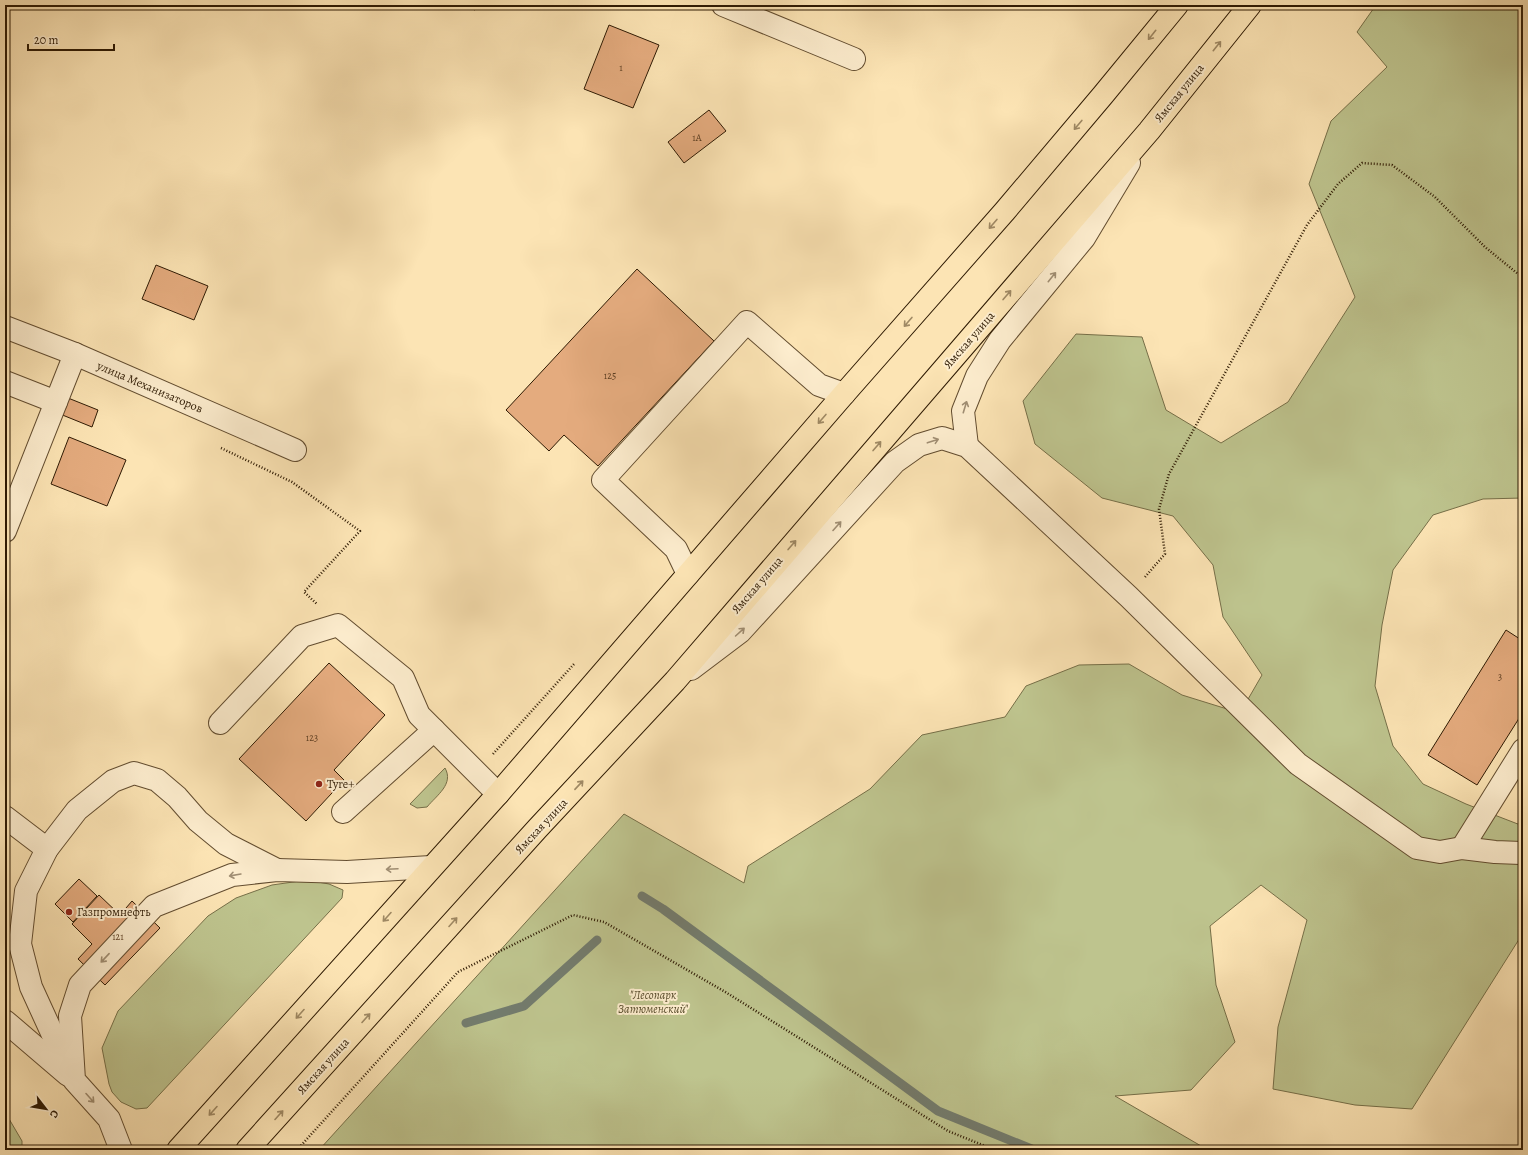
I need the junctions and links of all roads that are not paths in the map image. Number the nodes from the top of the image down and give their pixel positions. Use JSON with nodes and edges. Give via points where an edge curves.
{"nodes":[{"id":1,"x":723,"y":5,"type":"edge"},
{"id":2,"x":1177,"y":5,"type":"edge"},
{"id":3,"x":1250,"y":5,"type":"edge"},
{"id":4,"x":854,"y":59,"type":"dead end"},
{"id":5,"x":1149,"y":131,"type":"junction"},
{"id":6,"x":5,"y":327,"type":"edge"},
{"id":7,"x":75,"y":354,"type":"junction"},
{"id":8,"x":5,"y":382,"type":"edge"},
{"id":9,"x":844,"y":394,"type":"junction"},
{"id":10,"x":56,"y":402,"type":"junction"},
{"id":11,"x":967,"y":446,"type":"junction"},
{"id":12,"x":294,"y":450,"type":"dead end"},
{"id":13,"x":5,"y":531,"type":"edge"},
{"id":14,"x":688,"y":574,"type":"junction"},
{"id":15,"x":675,"y":681,"type":"junction"},
{"id":16,"x":426,"y":722,"type":"junction"},
{"id":17,"x":220,"y":723,"type":"dead end"},
{"id":18,"x":1523,"y":750,"type":"edge"},
{"id":19,"x":498,"y":794,"type":"junction"},
{"id":20,"x":344,"y":812,"type":"dead end"},
{"id":21,"x":5,"y":818,"type":"edge"},
{"id":22,"x":1462,"y":848,"type":"junction"},
{"id":23,"x":47,"y":849,"type":"junction"},
{"id":24,"x":1523,"y":854,"type":"edge"},
{"id":25,"x":431,"y":867,"type":"junction"},
{"id":26,"x":278,"y":870,"type":"junction"},
{"id":27,"x":5,"y":1021,"type":"edge"},
{"id":28,"x":74,"y":1080,"type":"junction"},
{"id":29,"x":121,"y":1150,"type":"edge"},
{"id":30,"x":178,"y":1150,"type":"edge"},
{"id":31,"x":247,"y":1150,"type":"edge"}],
"edges":[{"from":1,"to":4,"type":"street"},
{"from":2,"to":9,"type":"main road","one_way":true,"via":[[1005,211]]},
{"from":5,"to":3,"type":"main road","name":"Ямская улица","one_way":true},
{"from":11,"to":5,"type":"street","one_way":true,"via":[[963,411],[977,376],[1000,340],[1084,238]]},
{"from":15,"to":5,"type":"main road","name":"Ямская улица","one_way":true},
{"from":6,"to":7,"type":"street","name":"улица Механизаторов"},
{"from":7,"to":10,"type":"street"},
{"from":7,"to":12,"type":"street","name":"улица Механизаторов"},
{"from":8,"to":10,"type":"street"},
{"from":9,"to":14,"type":"main road","one_way":true},
{"from":9,"to":14,"type":"street","via":[[819,385],[747,322],[603,480],[676,549]]},
{"from":10,"to":13,"type":"street"},
{"from":15,"to":11,"type":"street","one_way":true,"via":[[740,632],[896,462],[919,445],[942,438]]},
{"from":11,"to":22,"type":"street","via":[[1129,597],[1298,764],[1417,848],[1440,852]]},
{"from":14,"to":19,"type":"main road"},
{"from":31,"to":15,"type":"main road","name":"Ямская улица","one_way":true},
{"from":16,"to":17,"type":"street","via":[[403,678],[338,625],[302,636]]},
{"from":16,"to":19,"type":"street"},
{"from":16,"to":20,"type":"street"},
{"from":18,"to":22,"type":"street"},
{"from":19,"to":25,"type":"main road"},
{"from":21,"to":23,"type":"street"},
{"from":22,"to":24,"type":"street"},
{"from":23,"to":26,"type":"street","via":[[77,810],[113,781],[134,773],[157,780],[177,797],[198,821],[226,844]]},
{"from":23,"to":28,"type":"street","via":[[26,891],[20,944],[31,987]]},
{"from":25,"to":26,"type":"street","one_way":true,"via":[[347,872]]},
{"from":25,"to":30,"type":"main road","one_way":true},
{"from":26,"to":28,"type":"street","one_way":true,"via":[[232,875],[154,906],[80,985],[70,1016]]},
{"from":27,"to":28,"type":"street"},
{"from":28,"to":29,"type":"street","one_way":true,"via":[[109,1119]]}]}
